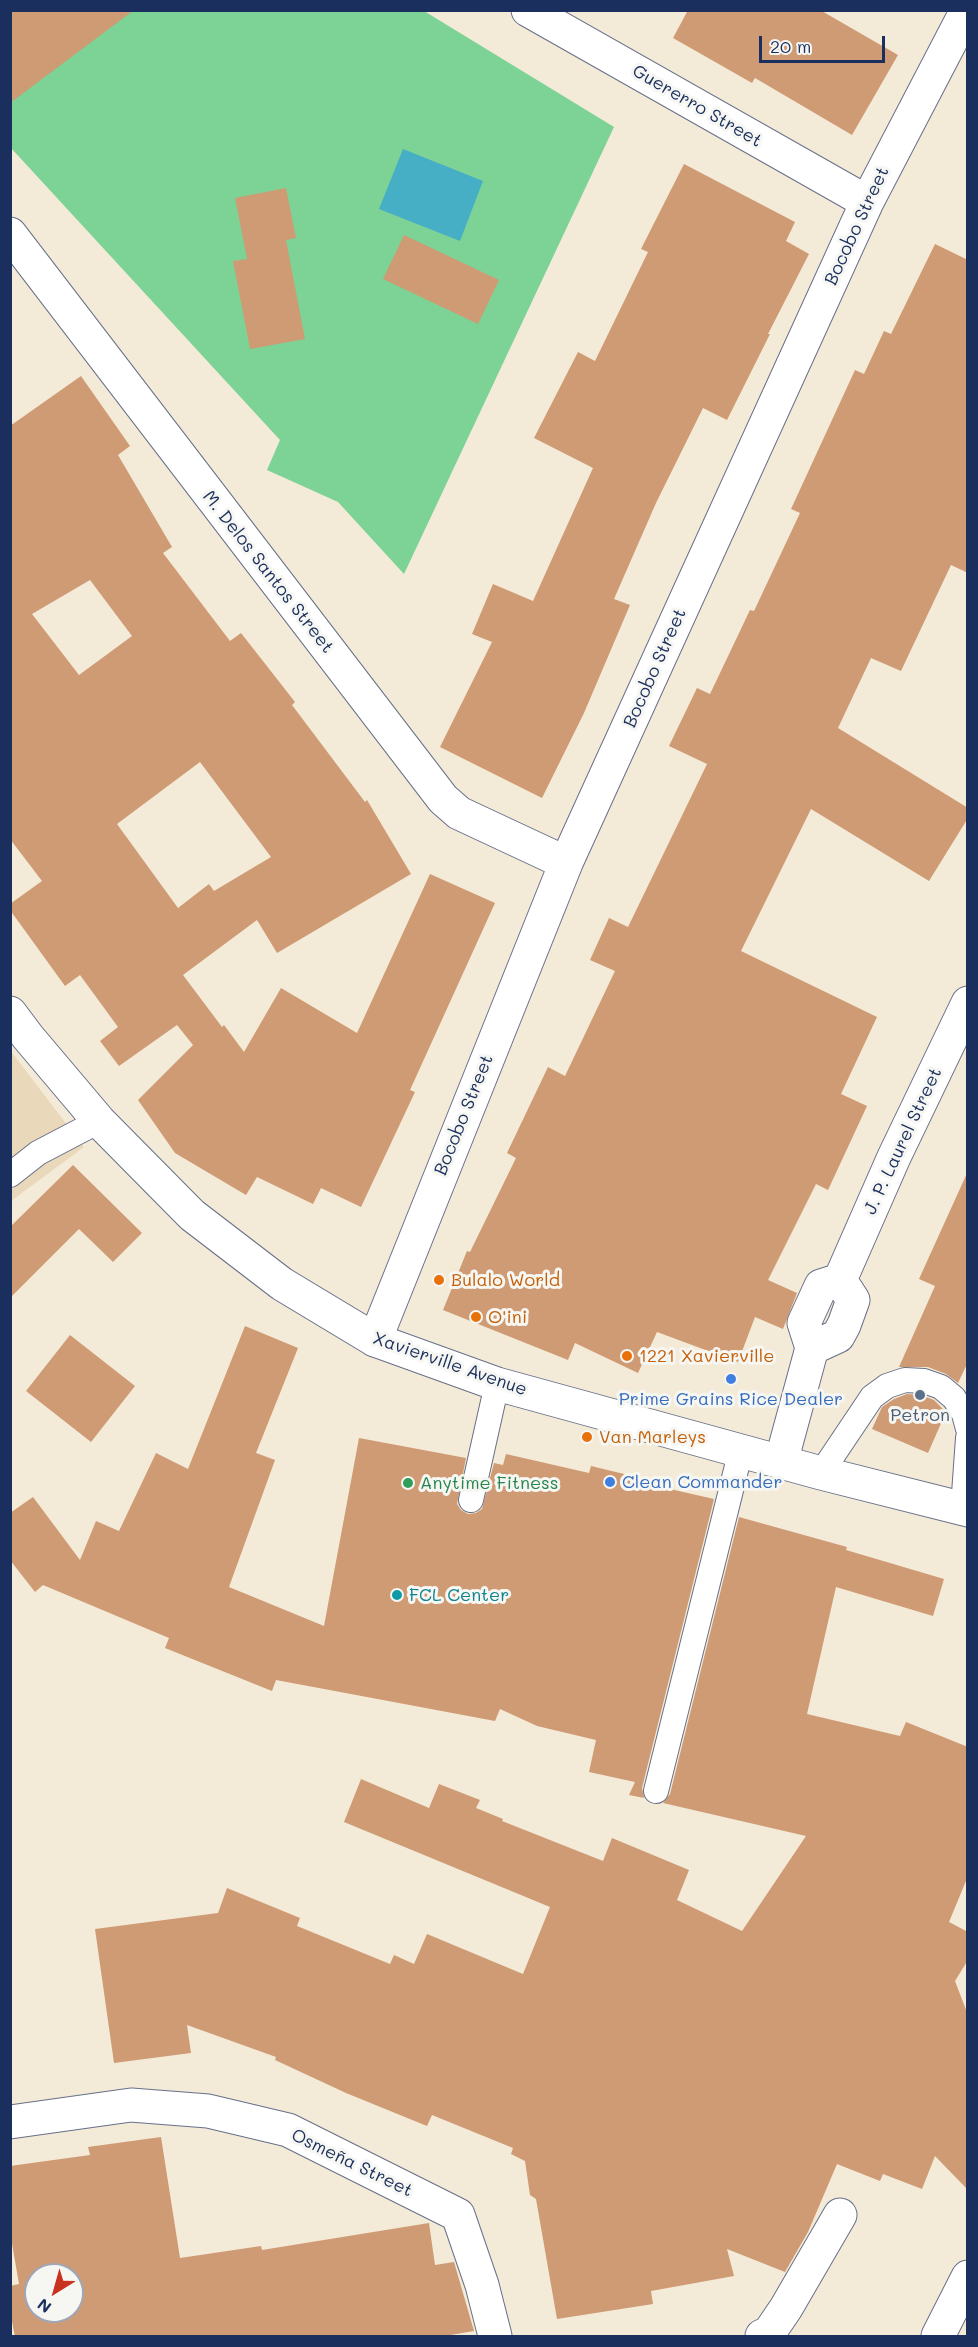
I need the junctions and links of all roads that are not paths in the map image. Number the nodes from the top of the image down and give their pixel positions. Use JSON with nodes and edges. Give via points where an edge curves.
{"nodes":[{"id":1,"x":528,"y":10,"type":"edge"},
{"id":2,"x":967,"y":10,"type":"edge"},
{"id":3,"x":867,"y":202,"type":"junction"},
{"id":4,"x":10,"y":234,"type":"edge"},
{"id":5,"x":566,"y":863,"type":"junction"},
{"id":6,"x":968,"y":1003,"type":"edge"},
{"id":7,"x":16,"y":1033,"type":"edge"},
{"id":8,"x":99,"y":1120,"type":"junction"},
{"id":9,"x":10,"y":1175,"type":"edge"},
{"id":10,"x":375,"y":1340,"type":"junction"},
{"id":11,"x":497,"y":1384,"type":"junction"},
{"id":12,"x":968,"y":1428,"type":"edge"},
{"id":13,"x":968,"y":1438,"type":"edge"},
{"id":14,"x":741,"y":1450,"type":"junction"},
{"id":15,"x":781,"y":1462,"type":"junction"},
{"id":16,"x":821,"y":1473,"type":"junction"},
{"id":17,"x":471,"y":1500,"type":"dead end"},
{"id":18,"x":965,"y":1509,"type":"edge"},
{"id":19,"x":656,"y":1791,"type":"dead end"},
{"id":20,"x":10,"y":2122,"type":"edge"},
{"id":21,"x":840,"y":2215,"type":"dead end"},
{"id":22,"x":968,"y":2277,"type":"edge"},
{"id":23,"x":495,"y":2337,"type":"edge"},
{"id":24,"x":762,"y":2337,"type":"edge"},
{"id":25,"x":938,"y":2337,"type":"edge"}],
"edges":[{"from":1,"to":3,"type":"street","name":"Guererro Street"},
{"from":2,"to":3,"type":"street","name":"Bocobo Street"},
{"from":3,"to":5,"type":"street","name":"Bocobo Street"},
{"from":4,"to":5,"type":"street","name":"M. Delos Santos Street","via":[[442,799],[459,813]]},
{"from":5,"to":10,"type":"street","name":"Bocobo Street"},
{"from":6,"to":15,"type":"street","name":"J. P. Laurel Street","via":[[840,1280],[821,1286],[804,1323],[812,1348]]},
{"from":7,"to":8,"type":"street","name":"Xavierville Avenue"},
{"from":8,"to":9,"type":"lane","via":[[38,1153]]},
{"from":8,"to":10,"type":"street","name":"Xavierville Avenue","via":[[192,1215],[224,1242],[282,1284]]},
{"from":10,"to":11,"type":"street","name":"Xavierville Avenue"},
{"from":11,"to":14,"type":"street","name":"Xavierville Avenue"},
{"from":11,"to":17,"type":"lane"},
{"from":12,"to":16,"type":"lane","via":[[954,1398],[940,1387],[905,1380],[872,1397]]},
{"from":13,"to":18,"type":"lane"},
{"from":14,"to":15,"type":"street","name":"Xavierville Avenue"},
{"from":14,"to":19,"type":"lane"},
{"from":15,"to":16,"type":"street","name":"Xavierville Avenue"},
{"from":16,"to":18,"type":"street","name":"Xavierville Avenue"},
{"from":20,"to":23,"type":"street","name":"Osmeña Street","via":[[131,2105],[208,2111],[288,2130],[458,2215]]},
{"from":21,"to":24,"type":"street","via":[[786,2308]]},
{"from":22,"to":25,"type":"street"}]}
